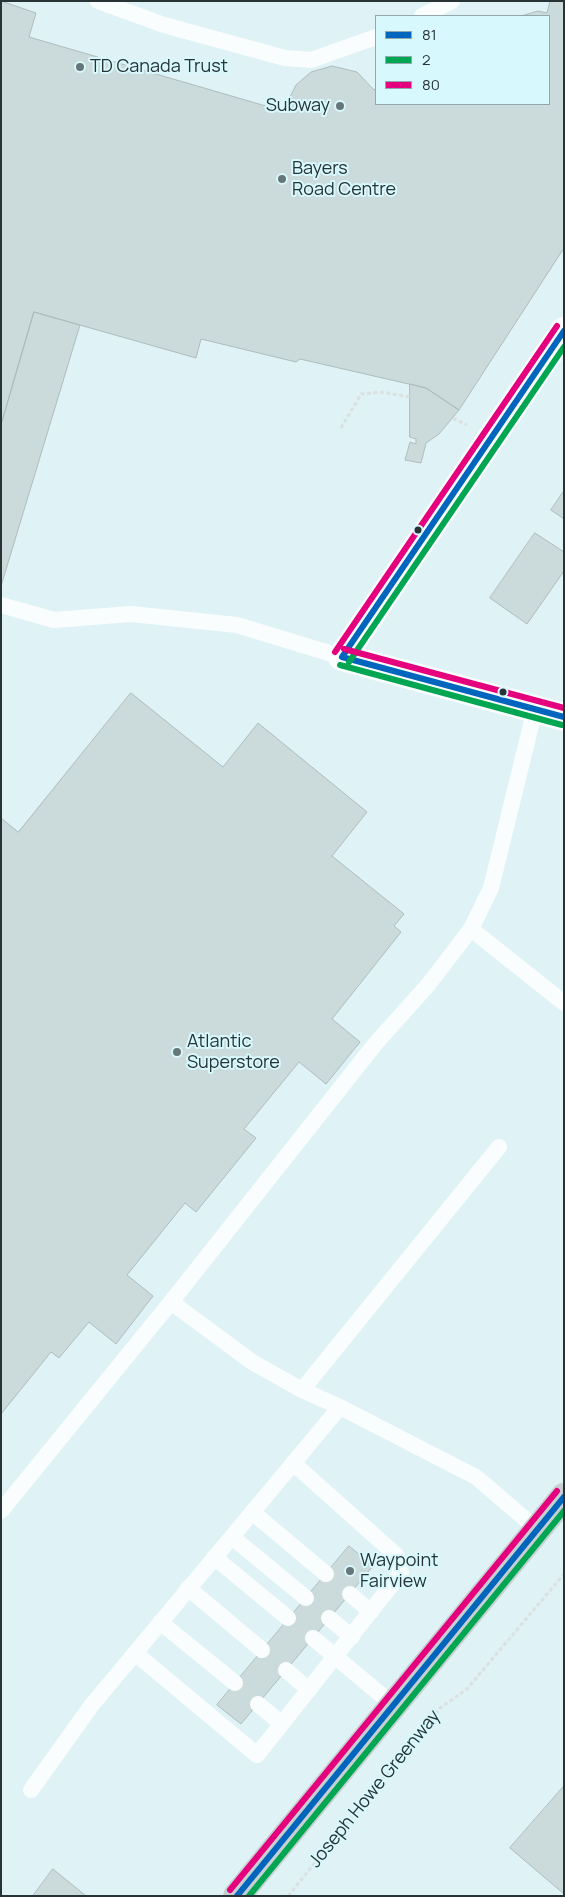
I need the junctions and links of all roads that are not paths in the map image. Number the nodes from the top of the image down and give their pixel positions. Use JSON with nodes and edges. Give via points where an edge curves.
{"nodes":[{"id":1,"x":98,"y":1,"type":"edge"},
{"id":2,"x":452,"y":1,"type":"edge"},
{"id":3,"x":424,"y":15,"type":"edge"},
{"id":4,"x":375,"y":37,"type":"edge"},
{"id":5,"x":564,"y":331,"type":"edge"},
{"id":6,"x":1,"y":605,"type":"edge"},
{"id":7,"x":342,"y":657,"type":"junction"},
{"id":8,"x":536,"y":709,"type":"junction"},
{"id":9,"x":564,"y":717,"type":"edge"},
{"id":10,"x":471,"y":929,"type":"junction"},
{"id":11,"x":564,"y":1003,"type":"edge"},
{"id":12,"x":499,"y":1147,"type":"dead end"},
{"id":13,"x":171,"y":1302,"type":"junction"},
{"id":14,"x":302,"y":1390,"type":"junction"},
{"id":15,"x":340,"y":1406,"type":"junction"},
{"id":16,"x":293,"y":1463,"type":"junction"},
{"id":17,"x":564,"y":1497,"type":"edge"},
{"id":18,"x":1,"y":1512,"type":"edge"},
{"id":19,"x":252,"y":1512,"type":"junction"},
{"id":20,"x":537,"y":1529,"type":"junction"},
{"id":21,"x":232,"y":1537,"type":"junction"},
{"id":22,"x":214,"y":1557,"type":"junction"},
{"id":23,"x":326,"y":1574,"type":"dead end"},
{"id":24,"x":188,"y":1588,"type":"junction"},
{"id":25,"x":350,"y":1594,"type":"dead end"},
{"id":26,"x":306,"y":1598,"type":"dead end"},
{"id":27,"x":371,"y":1612,"type":"junction"},
{"id":28,"x":288,"y":1618,"type":"dead end"},
{"id":29,"x":329,"y":1618,"type":"dead end"},
{"id":30,"x":160,"y":1622,"type":"junction"},
{"id":31,"x":352,"y":1636,"type":"junction"},
{"id":32,"x":313,"y":1638,"type":"dead end"},
{"id":33,"x":262,"y":1650,"type":"dead end"},
{"id":34,"x":135,"y":1653,"type":"junction"},
{"id":35,"x":336,"y":1658,"type":"junction"},
{"id":36,"x":286,"y":1670,"type":"dead end"},
{"id":37,"x":235,"y":1683,"type":"dead end"},
{"id":38,"x":309,"y":1690,"type":"junction"},
{"id":39,"x":258,"y":1704,"type":"dead end"},
{"id":40,"x":392,"y":1704,"type":"junction"},
{"id":41,"x":282,"y":1724,"type":"junction"},
{"id":42,"x":31,"y":1790,"type":"dead end"},
{"id":43,"x":238,"y":1896,"type":"edge"}],
"edges":[{"from":1,"to":4,"type":"lane","via":[[164,25],[285,58],[311,60]]},
{"from":2,"to":3,"type":"lane"},
{"from":5,"to":7,"type":"street"},
{"from":6,"to":7,"type":"lane","via":[[54,620],[131,614],[237,625]]},
{"from":7,"to":8,"type":"street"},
{"from":8,"to":9,"type":"street"},
{"from":8,"to":10,"type":"lane","via":[[491,888]]},
{"from":10,"to":11,"type":"lane"},
{"from":10,"to":13,"type":"lane","via":[[428,985],[376,1043]]},
{"from":12,"to":14,"type":"lane"},
{"from":13,"to":14,"type":"lane","via":[[252,1362]]},
{"from":13,"to":18,"type":"lane"},
{"from":14,"to":15,"type":"lane"},
{"from":15,"to":16,"type":"lane"},
{"from":15,"to":20,"type":"lane","via":[[476,1477]]},
{"from":16,"to":19,"type":"lane"},
{"from":16,"to":27,"type":"lane","via":[[396,1555],[401,1573]]},
{"from":17,"to":20,"type":"main road"},
{"from":19,"to":21,"type":"lane"},
{"from":19,"to":23,"type":"lane"},
{"from":20,"to":40,"type":"main road"},
{"from":21,"to":22,"type":"lane"},
{"from":21,"to":26,"type":"lane"},
{"from":22,"to":24,"type":"lane"},
{"from":22,"to":28,"type":"lane"},
{"from":24,"to":30,"type":"lane"},
{"from":24,"to":33,"type":"lane"},
{"from":25,"to":27,"type":"lane"},
{"from":27,"to":31,"type":"lane"},
{"from":29,"to":31,"type":"lane"},
{"from":30,"to":34,"type":"lane"},
{"from":30,"to":37,"type":"lane"},
{"from":31,"to":35,"type":"lane"},
{"from":32,"to":35,"type":"lane"},
{"from":34,"to":41,"type":"lane","via":[[257,1755]]},
{"from":34,"to":42,"type":"lane","via":[[91,1706]]},
{"from":35,"to":38,"type":"lane"},
{"from":35,"to":40,"type":"lane"},
{"from":36,"to":38,"type":"lane"},
{"from":38,"to":41,"type":"lane"},
{"from":39,"to":41,"type":"lane"},
{"from":40,"to":43,"type":"main road"}]}
